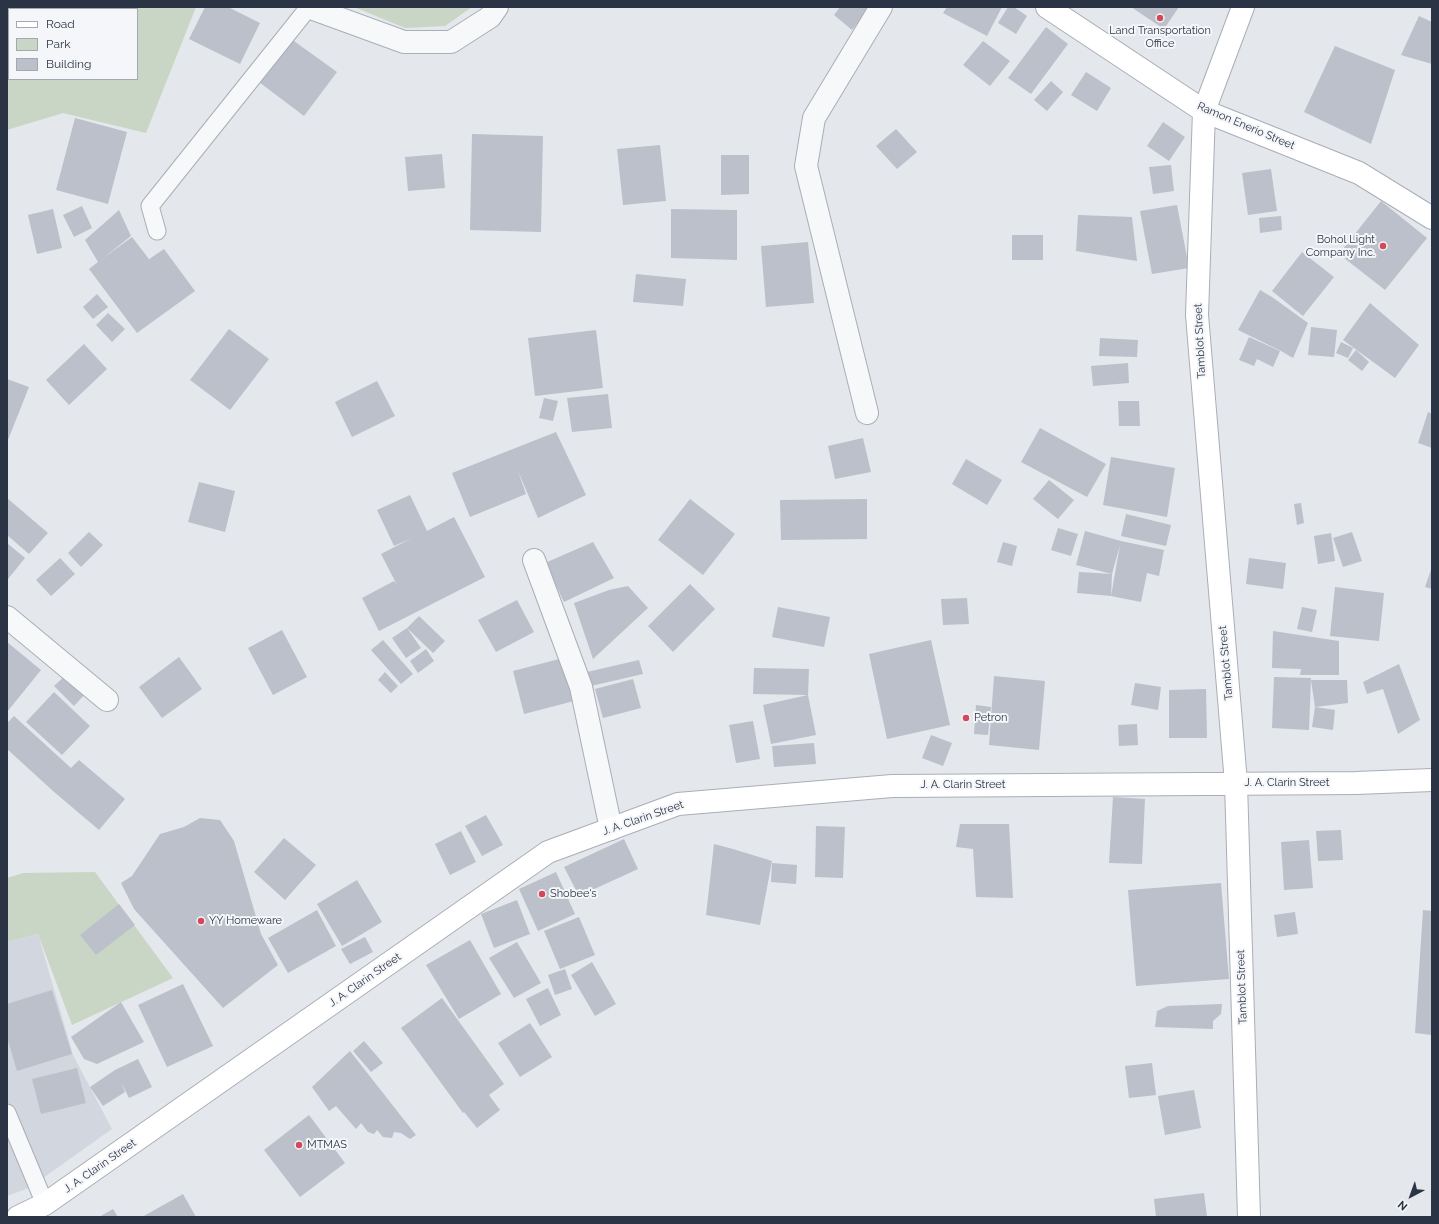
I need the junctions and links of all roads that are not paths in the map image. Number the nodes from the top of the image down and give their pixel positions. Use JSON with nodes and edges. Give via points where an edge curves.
{"nodes":[{"id":1,"x":308,"y":7,"type":"edge"},
{"id":2,"x":497,"y":7,"type":"edge"},
{"id":3,"x":881,"y":7,"type":"edge"},
{"id":4,"x":1047,"y":7,"type":"edge"},
{"id":5,"x":1243,"y":7,"type":"edge"},
{"id":6,"x":1204,"y":111,"type":"junction"},
{"id":7,"x":1432,"y":218,"type":"edge"},
{"id":8,"x":157,"y":231,"type":"dead end"},
{"id":9,"x":867,"y":413,"type":"dead end"},
{"id":10,"x":534,"y":560,"type":"dead end"},
{"id":11,"x":7,"y":617,"type":"edge"},
{"id":12,"x":107,"y":700,"type":"dead end"},
{"id":13,"x":1432,"y":780,"type":"edge"},
{"id":14,"x":1236,"y":783,"type":"junction"},
{"id":15,"x":611,"y":829,"type":"junction"},
{"id":16,"x":7,"y":1113,"type":"edge"},
{"id":17,"x":45,"y":1204,"type":"junction"},
{"id":18,"x":18,"y":1217,"type":"edge"},
{"id":19,"x":1249,"y":1217,"type":"edge"}],
"edges":[{"from":1,"to":2,"type":"street","via":[[404,42],[452,42],[490,17]]},
{"from":1,"to":8,"type":"lane","via":[[150,206]]},
{"from":3,"to":9,"type":"street","via":[[814,118],[806,166]]},
{"from":4,"to":6,"type":"main road","name":"Ramon Enerio Street"},
{"from":5,"to":6,"type":"main road","name":"Tamblot Street"},
{"from":6,"to":7,"type":"main road","name":"Ramon Enerio Street","via":[[1359,173]]},
{"from":6,"to":14,"type":"main road","name":"Tamblot Street","via":[[1197,315]]},
{"from":10,"to":15,"type":"street","via":[[581,687]]},
{"from":11,"to":12,"type":"street"},
{"from":13,"to":14,"type":"main road","name":"J. A. Clarin Street"},
{"from":14,"to":15,"type":"main road","name":"J. A. Clarin Street","via":[[892,786],[678,804]]},
{"from":14,"to":19,"type":"main road","name":"Tamblot Street"},
{"from":15,"to":17,"type":"main road","name":"J. A. Clarin Street","via":[[548,852]]},
{"from":16,"to":17,"type":"lane"},
{"from":17,"to":18,"type":"main road","name":"J. A. Clarin Street"}]}
